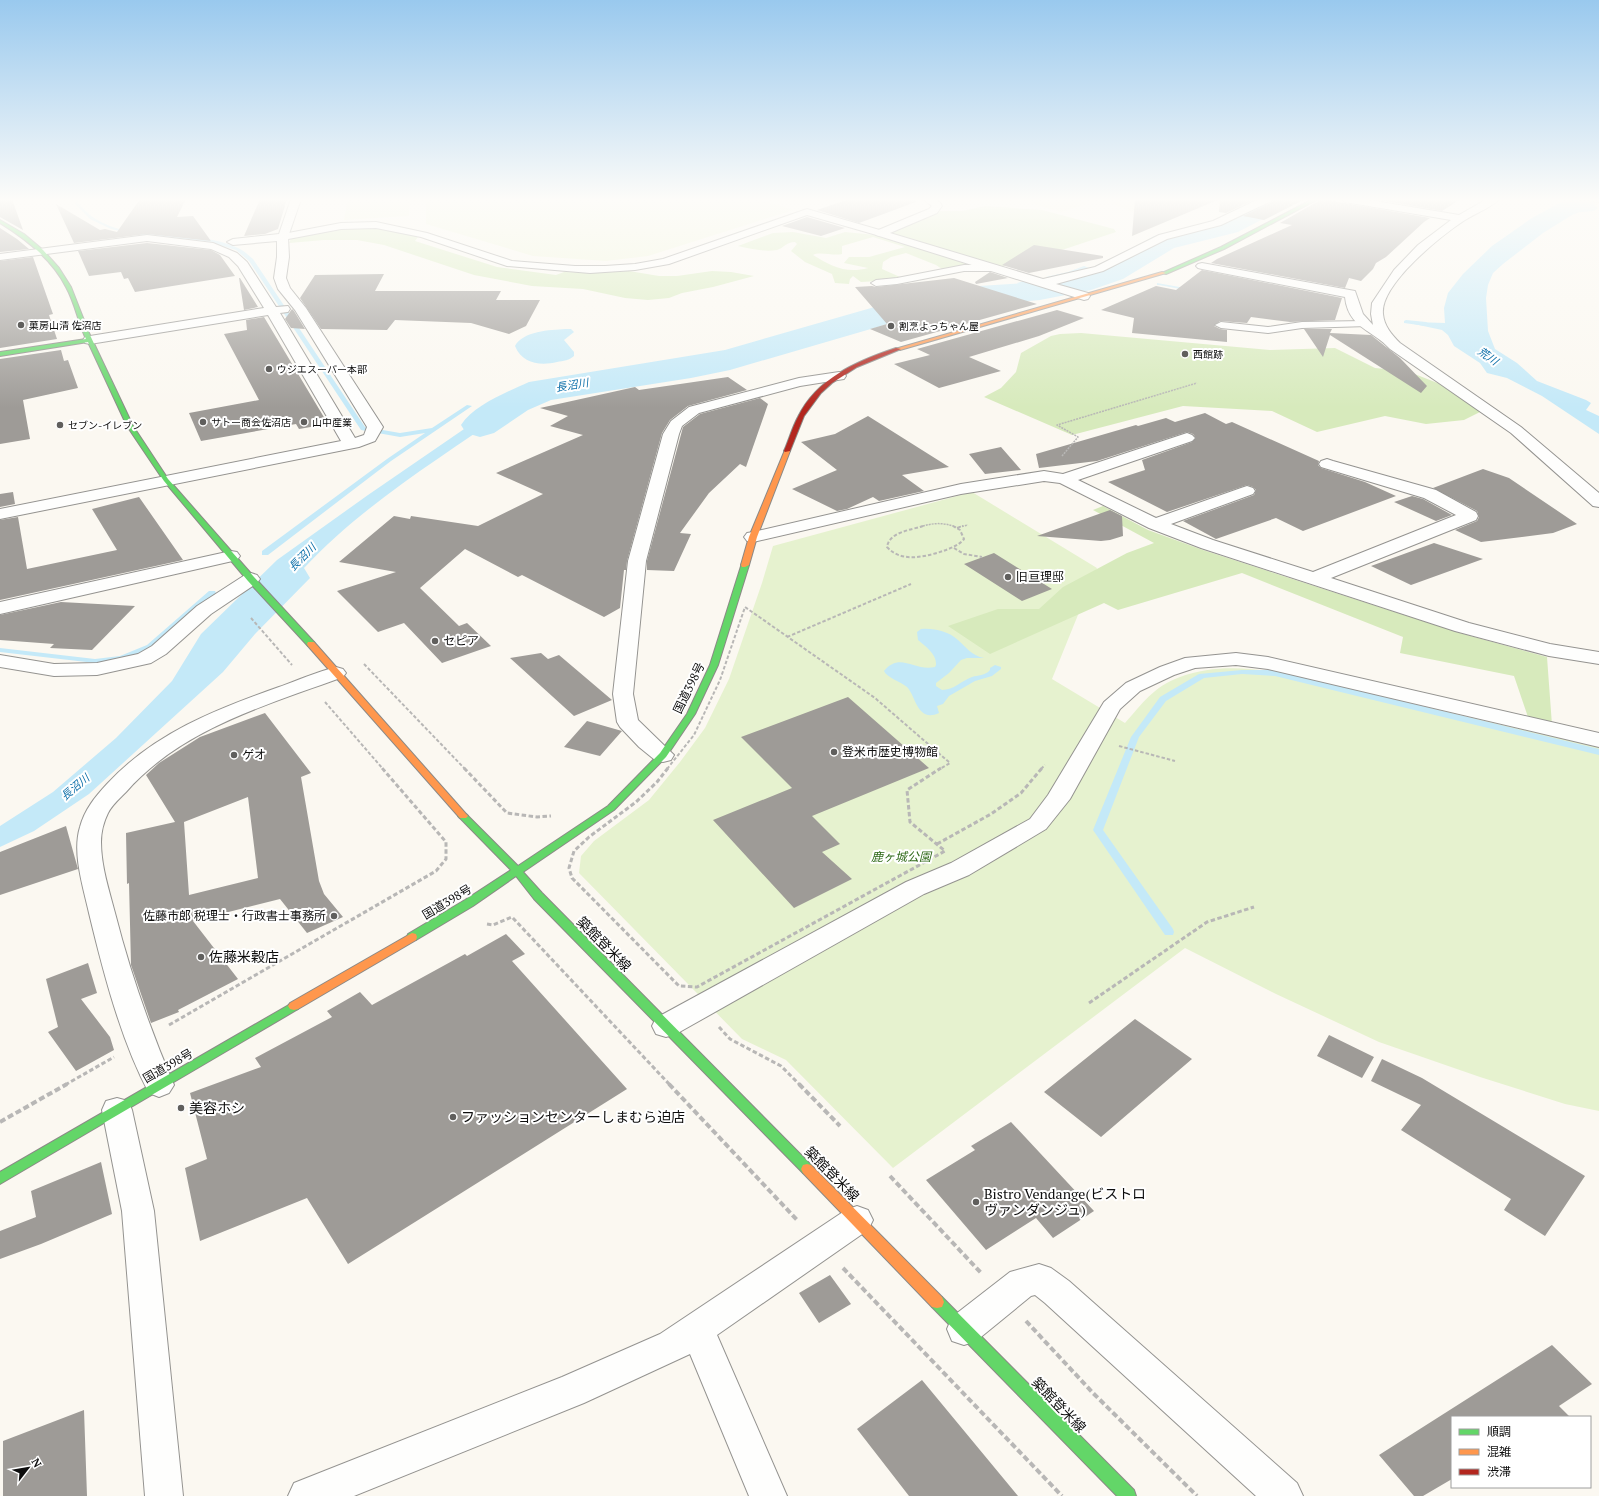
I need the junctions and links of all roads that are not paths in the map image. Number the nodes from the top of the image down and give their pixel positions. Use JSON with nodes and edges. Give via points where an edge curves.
{"nodes":[{"id":1,"x":57,"y":269,"type":"edge"},
{"id":2,"x":245,"y":269,"type":"edge"},
{"id":3,"x":281,"y":269,"type":"edge"},
{"id":4,"x":562,"y":269,"type":"edge"},
{"id":5,"x":615,"y":269,"type":"edge"},
{"id":6,"x":960,"y":269,"type":"edge"},
{"id":7,"x":998,"y":269,"type":"edge"},
{"id":8,"x":1099,"y":269,"type":"edge"},
{"id":9,"x":1173,"y":269,"type":"edge"},
{"id":10,"x":1217,"y":269,"type":"edge"},
{"id":11,"x":1401,"y":269,"type":"edge"},
{"id":12,"x":876,"y":283,"type":"dead end"},
{"id":13,"x":1043,"y":284,"type":"junction"},
{"id":14,"x":1084,"y":296,"type":"junction"},
{"id":15,"x":300,"y":308,"type":"junction"},
{"id":16,"x":272,"y":310,"type":"junction"},
{"id":17,"x":1364,"y":324,"type":"junction"},
{"id":18,"x":1220,"y":325,"type":"dead end"},
{"id":19,"x":1386,"y":337,"type":"junction"},
{"id":20,"x":90,"y":340,"type":"junction"},
{"id":21,"x":0,"y":354,"type":"edge"},
{"id":22,"x":839,"y":376,"type":"junction"},
{"id":23,"x":1186,"y":438,"type":"dead end"},
{"id":24,"x":350,"y":443,"type":"junction"},
{"id":25,"x":1327,"y":464,"type":"dead end"},
{"id":26,"x":1064,"y":479,"type":"junction"},
{"id":27,"x":166,"y":480,"type":"junction"},
{"id":28,"x":1247,"y":491,"type":"dead end"},
{"id":29,"x":1599,"y":502,"type":"edge"},
{"id":30,"x":0,"y":514,"type":"edge"},
{"id":31,"x":1155,"y":524,"type":"junction"},
{"id":32,"x":753,"y":537,"type":"junction"},
{"id":33,"x":231,"y":556,"type":"junction"},
{"id":34,"x":1315,"y":578,"type":"junction"},
{"id":35,"x":251,"y":579,"type":"junction"},
{"id":36,"x":0,"y":608,"type":"edge"},
{"id":37,"x":1599,"y":658,"type":"edge"},
{"id":38,"x":0,"y":661,"type":"edge"},
{"id":39,"x":336,"y":673,"type":"junction"},
{"id":40,"x":1599,"y":740,"type":"edge"},
{"id":41,"x":663,"y":755,"type":"junction"},
{"id":42,"x":517,"y":871,"type":"junction"},
{"id":43,"x":666,"y":1026,"type":"junction"},
{"id":44,"x":159,"y":1085,"type":"junction"},
{"id":45,"x":117,"y":1110,"type":"junction"},
{"id":46,"x":0,"y":1179,"type":"edge"},
{"id":47,"x":857,"y":1220,"type":"junction"},
{"id":48,"x":964,"y":1328,"type":"junction"},
{"id":49,"x":697,"y":1330,"type":"junction"},
{"id":50,"x":164,"y":1496,"type":"edge"},
{"id":51,"x":307,"y":1496,"type":"edge"},
{"id":52,"x":768,"y":1496,"type":"edge"},
{"id":53,"x":1128,"y":1496,"type":"edge"},
{"id":54,"x":1284,"y":1496,"type":"edge"}],
"edges":[{"from":1,"to":20,"type":"main road","name":"築館登米線","via":[[69,287]]},
{"from":2,"to":16,"type":"street"},
{"from":3,"to":15,"type":"street","via":[[280,278],[284,289]]},
{"from":4,"to":5,"type":"lane","via":[[581,271]]},
{"from":6,"to":12,"type":"lane","via":[[897,282]]},
{"from":7,"to":13,"type":"street"},
{"from":8,"to":13,"type":"street"},
{"from":9,"to":14,"type":"main road","name":"国道398号"},
{"from":10,"to":17,"type":"street","via":[[1351,294],[1355,312]]},
{"from":11,"to":19,"type":"street","via":[[1381,298],[1377,309]]},
{"from":13,"to":14,"type":"street"},
{"from":14,"to":22,"type":"main road","name":"国道398号","via":[[898,349],[862,362]]},
{"from":15,"to":16,"type":"street"},
{"from":15,"to":24,"type":"street","via":[[372,433]]},
{"from":16,"to":20,"type":"street"},
{"from":16,"to":24,"type":"street"},
{"from":17,"to":18,"type":"lane","via":[[1302,325],[1268,330]]},
{"from":17,"to":19,"type":"street"},
{"from":19,"to":29,"type":"street","via":[[1395,346],[1516,430]]},
{"from":20,"to":21,"type":"main road"},
{"from":20,"to":27,"type":"main road","name":"築館登米線","via":[[130,426]]},
{"from":22,"to":32,"type":"main road","name":"国道398号","via":[[821,389],[801,417]]},
{"from":22,"to":41,"type":"street","via":[[799,382],[694,410],[676,424],[671,434],[637,561],[623,694],[628,722]]},
{"from":23,"to":26,"type":"street"},
{"from":24,"to":27,"type":"street"},
{"from":25,"to":34,"type":"street","via":[[1430,494],[1470,516]]},
{"from":26,"to":31,"type":"street"},
{"from":26,"to":32,"type":"street","via":[[1044,476],[961,489]]},
{"from":27,"to":30,"type":"street"},
{"from":27,"to":33,"type":"main road","name":"築館登米線"},
{"from":28,"to":31,"type":"street"},
{"from":31,"to":34,"type":"street","via":[[1207,544]]},
{"from":32,"to":41,"type":"main road","name":"国道398号","via":[[714,665],[691,714]]},
{"from":33,"to":35,"type":"main road","name":"築館登米線"},
{"from":33,"to":36,"type":"street"},
{"from":34,"to":37,"type":"street","via":[[1462,627],[1549,650]]},
{"from":35,"to":38,"type":"street","via":[[204,610],[159,650],[144,659],[97,669],[75,670],[54,670]]},
{"from":35,"to":39,"type":"main road","name":"築館登米線"},
{"from":39,"to":42,"type":"main road","name":"築館登米線","via":[[474,829]]},
{"from":39,"to":44,"type":"street","via":[[231,713],[182,736],[151,756],[120,782],[97,812],[89,840],[95,880],[108,935],[140,1042]]},
{"from":40,"to":43,"type":"street","via":[[1268,662],[1236,659],[1192,662],[1133,687],[1111,706],[1058,799],[1038,824],[960,869],[915,888]]},
{"from":41,"to":42,"type":"main road","name":"国道398号","via":[[611,808]]},
{"from":42,"to":43,"type":"main road","name":"築館登米線","via":[[538,896]]},
{"from":42,"to":44,"type":"main road","name":"国道398号","via":[[469,903]]},
{"from":43,"to":47,"type":"main road","name":"築館登米線"},
{"from":44,"to":45,"type":"main road","name":"国道398号"},
{"from":45,"to":46,"type":"main road","name":"国道398号"},
{"from":45,"to":50,"type":"street","via":[[138,1211]]},
{"from":47,"to":48,"type":"main road","name":"築館登米線"},
{"from":47,"to":49,"type":"street"},
{"from":48,"to":53,"type":"main road","name":"築館登米線"},
{"from":48,"to":54,"type":"street","via":[[1022,1283],[1039,1279],[1057,1292]]},
{"from":49,"to":51,"type":"street","via":[[672,1346],[571,1391]]},
{"from":49,"to":52,"type":"street"}]}
